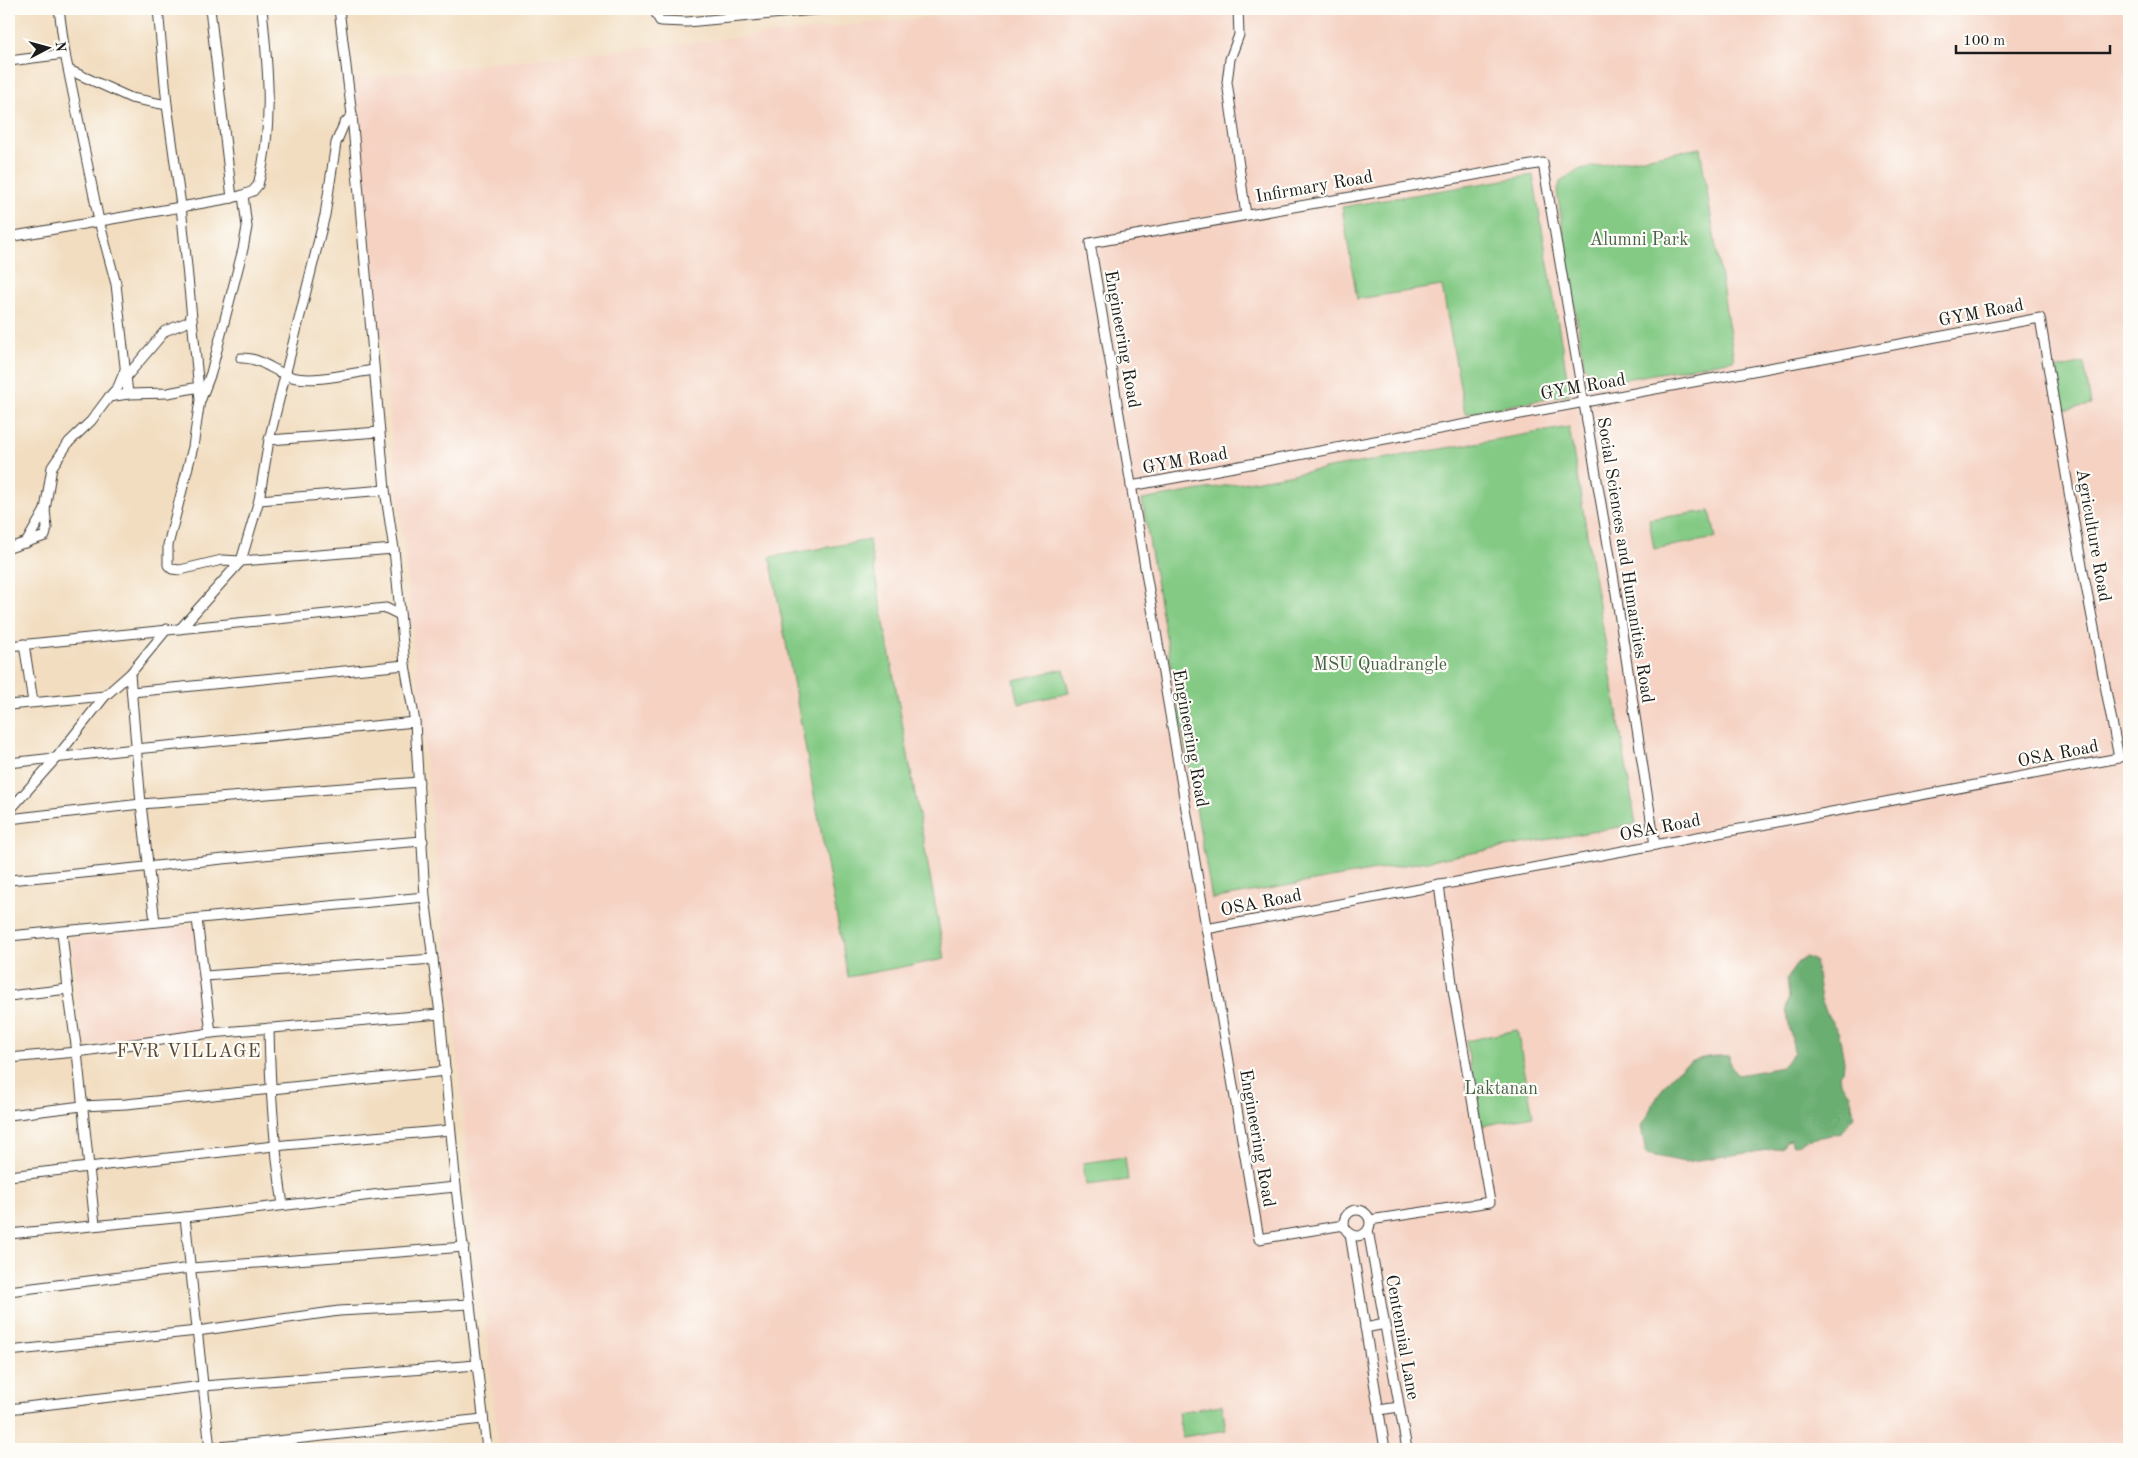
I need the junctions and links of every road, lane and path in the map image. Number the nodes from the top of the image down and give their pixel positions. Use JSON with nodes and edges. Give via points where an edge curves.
{"nodes":[{"id":1,"x":59,"y":9,"type":"edge"},
{"id":2,"x":158,"y":9,"type":"edge"},
{"id":3,"x":210,"y":9,"type":"edge"},
{"id":4,"x":262,"y":9,"type":"edge"},
{"id":5,"x":339,"y":9,"type":"edge"},
{"id":6,"x":656,"y":9,"type":"edge"},
{"id":7,"x":825,"y":9,"type":"edge"},
{"id":8,"x":1238,"y":9,"type":"edge"},
{"id":9,"x":65,"y":54,"type":"junction"},
{"id":10,"x":9,"y":61,"type":"edge"},
{"id":11,"x":69,"y":70,"type":"junction"},
{"id":12,"x":167,"y":105,"type":"junction"},
{"id":13,"x":352,"y":115,"type":"junction"},
{"id":14,"x":1543,"y":163,"type":"joint"},
{"id":15,"x":243,"y":195,"type":"junction"},
{"id":16,"x":232,"y":198,"type":"junction"},
{"id":17,"x":181,"y":206,"type":"junction"},
{"id":18,"x":1246,"y":215,"type":"junction"},
{"id":19,"x":99,"y":221,"type":"junction"},
{"id":20,"x":9,"y":237,"type":"edge"},
{"id":21,"x":1090,"y":243,"type":"joint"},
{"id":22,"x":191,"y":308,"type":"junction"},
{"id":23,"x":2040,"y":318,"type":"joint"},
{"id":24,"x":241,"y":358,"type":"dead end"},
{"id":25,"x":374,"y":370,"type":"junction"},
{"id":26,"x":126,"y":372,"type":"junction"},
{"id":27,"x":287,"y":375,"type":"junction"},
{"id":28,"x":199,"y":387,"type":"junction"},
{"id":29,"x":128,"y":394,"type":"junction"},
{"id":30,"x":109,"y":397,"type":"junction"},
{"id":31,"x":200,"y":400,"type":"junction"},
{"id":32,"x":1583,"y":402,"type":"junction"},
{"id":33,"x":379,"y":432,"type":"junction"},
{"id":34,"x":269,"y":440,"type":"junction"},
{"id":35,"x":1131,"y":486,"type":"junction"},
{"id":36,"x":385,"y":490,"type":"junction"},
{"id":37,"x":259,"y":500,"type":"junction"},
{"id":38,"x":45,"y":510,"type":"junction"},
{"id":39,"x":26,"y":543,"type":"junction"},
{"id":40,"x":9,"y":548,"type":"edge"},
{"id":41,"x":394,"y":549,"type":"junction"},
{"id":42,"x":241,"y":561,"type":"junction"},
{"id":43,"x":398,"y":597,"type":"junction"},
{"id":44,"x":386,"y":608,"type":"junction"},
{"id":45,"x":400,"y":615,"type":"junction"},
{"id":46,"x":180,"y":629,"type":"junction"},
{"id":47,"x":168,"y":630,"type":"junction"},
{"id":48,"x":24,"y":644,"type":"junction"},
{"id":49,"x":9,"y":646,"type":"edge"},
{"id":50,"x":405,"y":665,"type":"junction"},
{"id":51,"x":130,"y":674,"type":"junction"},
{"id":52,"x":132,"y":692,"type":"junction"},
{"id":53,"x":105,"y":696,"type":"junction"},
{"id":54,"x":33,"y":702,"type":"junction"},
{"id":55,"x":9,"y":705,"type":"edge"},
{"id":56,"x":415,"y":722,"type":"junction"},
{"id":57,"x":136,"y":749,"type":"junction"},
{"id":58,"x":57,"y":758,"type":"junction"},
{"id":59,"x":2119,"y":758,"type":"joint"},
{"id":60,"x":9,"y":763,"type":"edge"},
{"id":61,"x":419,"y":782,"type":"junction"},
{"id":62,"x":141,"y":804,"type":"junction"},
{"id":63,"x":9,"y":811,"type":"edge"},
{"id":64,"x":9,"y":819,"type":"edge"},
{"id":65,"x":423,"y":841,"type":"junction"},
{"id":66,"x":1655,"y":845,"type":"junction"},
{"id":67,"x":150,"y":868,"type":"junction"},
{"id":68,"x":9,"y":880,"type":"edge"},
{"id":69,"x":1439,"y":885,"type":"junction"},
{"id":70,"x":425,"y":897,"type":"junction"},
{"id":71,"x":197,"y":919,"type":"junction"},
{"id":72,"x":155,"y":922,"type":"junction"},
{"id":73,"x":1206,"y":929,"type":"junction"},
{"id":74,"x":62,"y":932,"type":"junction"},
{"id":75,"x":9,"y":936,"type":"edge"},
{"id":76,"x":433,"y":959,"type":"junction"},
{"id":77,"x":205,"y":976,"type":"junction"},
{"id":78,"x":68,"y":988,"type":"junction"},
{"id":79,"x":9,"y":996,"type":"edge"},
{"id":80,"x":440,"y":1014,"type":"junction"},
{"id":81,"x":269,"y":1028,"type":"junction"},
{"id":82,"x":211,"y":1033,"type":"junction"},
{"id":83,"x":77,"y":1052,"type":"junction"},
{"id":84,"x":9,"y":1058,"type":"edge"},
{"id":85,"x":446,"y":1071,"type":"junction"},
{"id":86,"x":270,"y":1089,"type":"junction"},
{"id":87,"x":82,"y":1106,"type":"junction"},
{"id":88,"x":9,"y":1115,"type":"edge"},
{"id":89,"x":450,"y":1130,"type":"junction"},
{"id":90,"x":274,"y":1146,"type":"junction"},
{"id":91,"x":89,"y":1167,"type":"junction"},
{"id":92,"x":9,"y":1176,"type":"edge"},
{"id":93,"x":456,"y":1187,"type":"junction"},
{"id":94,"x":283,"y":1205,"type":"junction"},
{"id":95,"x":185,"y":1217,"type":"junction"},
{"id":96,"x":1370,"y":1220,"type":"junction"},
{"id":97,"x":95,"y":1225,"type":"junction"},
{"id":98,"x":1344,"y":1226,"type":"junction"},
{"id":99,"x":1368,"y":1230,"type":"junction"},
{"id":100,"x":9,"y":1234,"type":"edge"},
{"id":101,"x":1350,"y":1234,"type":"junction"},
{"id":102,"x":464,"y":1246,"type":"junction"},
{"id":103,"x":191,"y":1268,"type":"junction"},
{"id":104,"x":9,"y":1292,"type":"edge"},
{"id":105,"x":470,"y":1304,"type":"junction"},
{"id":106,"x":1385,"y":1324,"type":"junction"},
{"id":107,"x":1365,"y":1328,"type":"junction"},
{"id":108,"x":197,"y":1331,"type":"junction"},
{"id":109,"x":9,"y":1351,"type":"edge"},
{"id":110,"x":477,"y":1365,"type":"junction"},
{"id":111,"x":203,"y":1386,"type":"junction"},
{"id":112,"x":1399,"y":1407,"type":"junction"},
{"id":113,"x":9,"y":1409,"type":"edge"},
{"id":114,"x":1378,"y":1410,"type":"junction"},
{"id":115,"x":483,"y":1419,"type":"junction"},
{"id":116,"x":207,"y":1449,"type":"edge"},
{"id":117,"x":487,"y":1449,"type":"edge"},
{"id":118,"x":1385,"y":1449,"type":"edge"},
{"id":119,"x":1407,"y":1449,"type":"edge"}],
"edges":[{"from":1,"to":9,"type":"street"},
{"from":2,"to":12,"type":"street"},
{"from":3,"to":16,"type":"street"},
{"from":4,"to":15,"type":"street","via":[[269,94],[268,125],[258,185]]},
{"from":5,"to":13,"type":"street"},
{"from":6,"to":7,"type":"street","via":[[660,21],[680,22]]},
{"from":8,"to":18,"type":"street","via":[[1239,35],[1230,59],[1227,82]]},
{"from":9,"to":10,"type":"street"},
{"from":9,"to":11,"type":"street"},
{"from":11,"to":12,"type":"street","via":[[131,98]]},
{"from":11,"to":19,"type":"street"},
{"from":12,"to":17,"type":"street"},
{"from":13,"to":25,"type":"street"},
{"from":13,"to":27,"type":"street","via":[[336,143],[324,215]]},
{"from":14,"to":18,"type":"street","name":"Infirmary Road"},
{"from":14,"to":32,"type":"street","name":"Social Sciences and Humanities Road"},
{"from":15,"to":16,"type":"street"},
{"from":15,"to":31,"type":"street","via":[[247,227],[243,250],[211,374]]},
{"from":16,"to":17,"type":"street"},
{"from":17,"to":19,"type":"street"},
{"from":17,"to":22,"type":"street"},
{"from":18,"to":21,"type":"street","name":"Infirmary Road"},
{"from":19,"to":20,"type":"street"},
{"from":19,"to":26,"type":"street","via":[[116,284]]},
{"from":21,"to":35,"type":"street","name":"Engineering Road"},
{"from":22,"to":26,"type":"street","via":[[190,321],[165,331]]},
{"from":22,"to":28,"type":"street"},
{"from":23,"to":32,"type":"street","name":"GYM Road"},
{"from":23,"to":59,"type":"street","name":"Agriculture Road"},
{"from":24,"to":27,"type":"street"},
{"from":25,"to":27,"type":"street","via":[[305,378]]},
{"from":25,"to":33,"type":"street"},
{"from":26,"to":29,"type":"street"},
{"from":26,"to":30,"type":"street"},
{"from":27,"to":34,"type":"street"},
{"from":28,"to":29,"type":"street","via":[[168,393]]},
{"from":28,"to":31,"type":"street"},
{"from":29,"to":30,"type":"street"},
{"from":30,"to":38,"type":"street","via":[[55,461]]},
{"from":31,"to":42,"type":"street","via":[[193,447],[166,561],[170,568],[180,570],[222,560]]},
{"from":32,"to":35,"type":"street","name":"GYM Road"},
{"from":32,"to":66,"type":"street","name":"Social Sciences and Humanities Road"},
{"from":33,"to":34,"type":"street"},
{"from":33,"to":36,"type":"street"},
{"from":34,"to":37,"type":"street"},
{"from":35,"to":73,"type":"street","name":"Engineering Road"},
{"from":36,"to":37,"type":"street"},
{"from":36,"to":41,"type":"street"},
{"from":37,"to":42,"type":"street"},
{"from":38,"to":39,"type":"street"},
{"from":38,"to":39,"type":"street","via":[[45,536]]},
{"from":39,"to":40,"type":"street"},
{"from":41,"to":42,"type":"street"},
{"from":41,"to":43,"type":"street"},
{"from":42,"to":46,"type":"street"},
{"from":43,"to":44,"type":"street"},
{"from":43,"to":45,"type":"street"},
{"from":44,"to":45,"type":"street"},
{"from":44,"to":46,"type":"street"},
{"from":45,"to":50,"type":"street"},
{"from":46,"to":47,"type":"street"},
{"from":47,"to":48,"type":"street"},
{"from":47,"to":51,"type":"street"},
{"from":48,"to":49,"type":"street"},
{"from":48,"to":54,"type":"street"},
{"from":50,"to":52,"type":"street"},
{"from":50,"to":56,"type":"street"},
{"from":51,"to":52,"type":"street"},
{"from":51,"to":53,"type":"street"},
{"from":52,"to":57,"type":"street"},
{"from":53,"to":54,"type":"street"},
{"from":53,"to":58,"type":"street"},
{"from":54,"to":55,"type":"street"},
{"from":56,"to":57,"type":"street"},
{"from":56,"to":61,"type":"street"},
{"from":57,"to":58,"type":"street"},
{"from":57,"to":62,"type":"street"},
{"from":58,"to":60,"type":"street"},
{"from":58,"to":63,"type":"street"},
{"from":59,"to":66,"type":"street","name":"OSA Road"},
{"from":61,"to":62,"type":"street"},
{"from":61,"to":65,"type":"street"},
{"from":62,"to":64,"type":"street"},
{"from":62,"to":67,"type":"street"},
{"from":65,"to":67,"type":"street","via":[[301,850]]},
{"from":65,"to":70,"type":"street"},
{"from":66,"to":69,"type":"street","name":"OSA Road"},
{"from":67,"to":68,"type":"street"},
{"from":67,"to":72,"type":"street"},
{"from":69,"to":73,"type":"street","name":"OSA Road"},
{"from":69,"to":96,"type":"street","via":[[1453,990],[1490,1202]]},
{"from":70,"to":71,"type":"street"},
{"from":70,"to":76,"type":"street"},
{"from":71,"to":72,"type":"street"},
{"from":71,"to":77,"type":"street"},
{"from":72,"to":74,"type":"street"},
{"from":73,"to":98,"type":"street","name":"Engineering Road","via":[[1259,1239]]},
{"from":74,"to":75,"type":"street"},
{"from":74,"to":78,"type":"street"},
{"from":76,"to":77,"type":"street"},
{"from":76,"to":80,"type":"street"},
{"from":77,"to":82,"type":"street"},
{"from":78,"to":79,"type":"street"},
{"from":78,"to":83,"type":"street"},
{"from":80,"to":81,"type":"street"},
{"from":80,"to":85,"type":"street"},
{"from":81,"to":82,"type":"street"},
{"from":81,"to":86,"type":"street"},
{"from":82,"to":83,"type":"street"},
{"from":83,"to":84,"type":"street"},
{"from":83,"to":87,"type":"street"},
{"from":85,"to":86,"type":"street"},
{"from":85,"to":89,"type":"street"},
{"from":86,"to":87,"type":"street"},
{"from":86,"to":90,"type":"street"},
{"from":87,"to":88,"type":"street"},
{"from":87,"to":91,"type":"street"},
{"from":89,"to":90,"type":"street"},
{"from":89,"to":93,"type":"street"},
{"from":90,"to":91,"type":"street"},
{"from":90,"to":94,"type":"street"},
{"from":91,"to":92,"type":"street"},
{"from":91,"to":97,"type":"street"},
{"from":93,"to":94,"type":"street"},
{"from":93,"to":102,"type":"street"},
{"from":94,"to":95,"type":"street"},
{"from":95,"to":97,"type":"street"},
{"from":95,"to":103,"type":"street"},
{"from":96,"to":98,"type":"street","via":[[1364,1212],[1352,1210],[1346,1216]]},
{"from":96,"to":99,"type":"street"},
{"from":97,"to":100,"type":"street"},
{"from":98,"to":101,"type":"street"},
{"from":99,"to":101,"type":"street","via":[[1358,1236]]},
{"from":99,"to":106,"type":"street","name":"Centennial Lane"},
{"from":101,"to":107,"type":"street","name":"Centennial Lane"},
{"from":102,"to":103,"type":"street"},
{"from":102,"to":105,"type":"street"},
{"from":103,"to":104,"type":"street"},
{"from":103,"to":108,"type":"street"},
{"from":105,"to":108,"type":"street","via":[[339,1311]]},
{"from":105,"to":110,"type":"street"},
{"from":106,"to":107,"type":"street"},
{"from":106,"to":112,"type":"street","name":"Centennial Lane"},
{"from":107,"to":114,"type":"street","name":"Centennial Lane"},
{"from":108,"to":109,"type":"street"},
{"from":108,"to":111,"type":"street"},
{"from":110,"to":111,"type":"street"},
{"from":110,"to":115,"type":"street"},
{"from":111,"to":113,"type":"street"},
{"from":111,"to":116,"type":"street"},
{"from":112,"to":114,"type":"street"},
{"from":112,"to":119,"type":"street","name":"Centennial Lane"},
{"from":114,"to":118,"type":"street","name":"Centennial Lane"},
{"from":115,"to":116,"type":"street"},
{"from":115,"to":117,"type":"street"}]}
